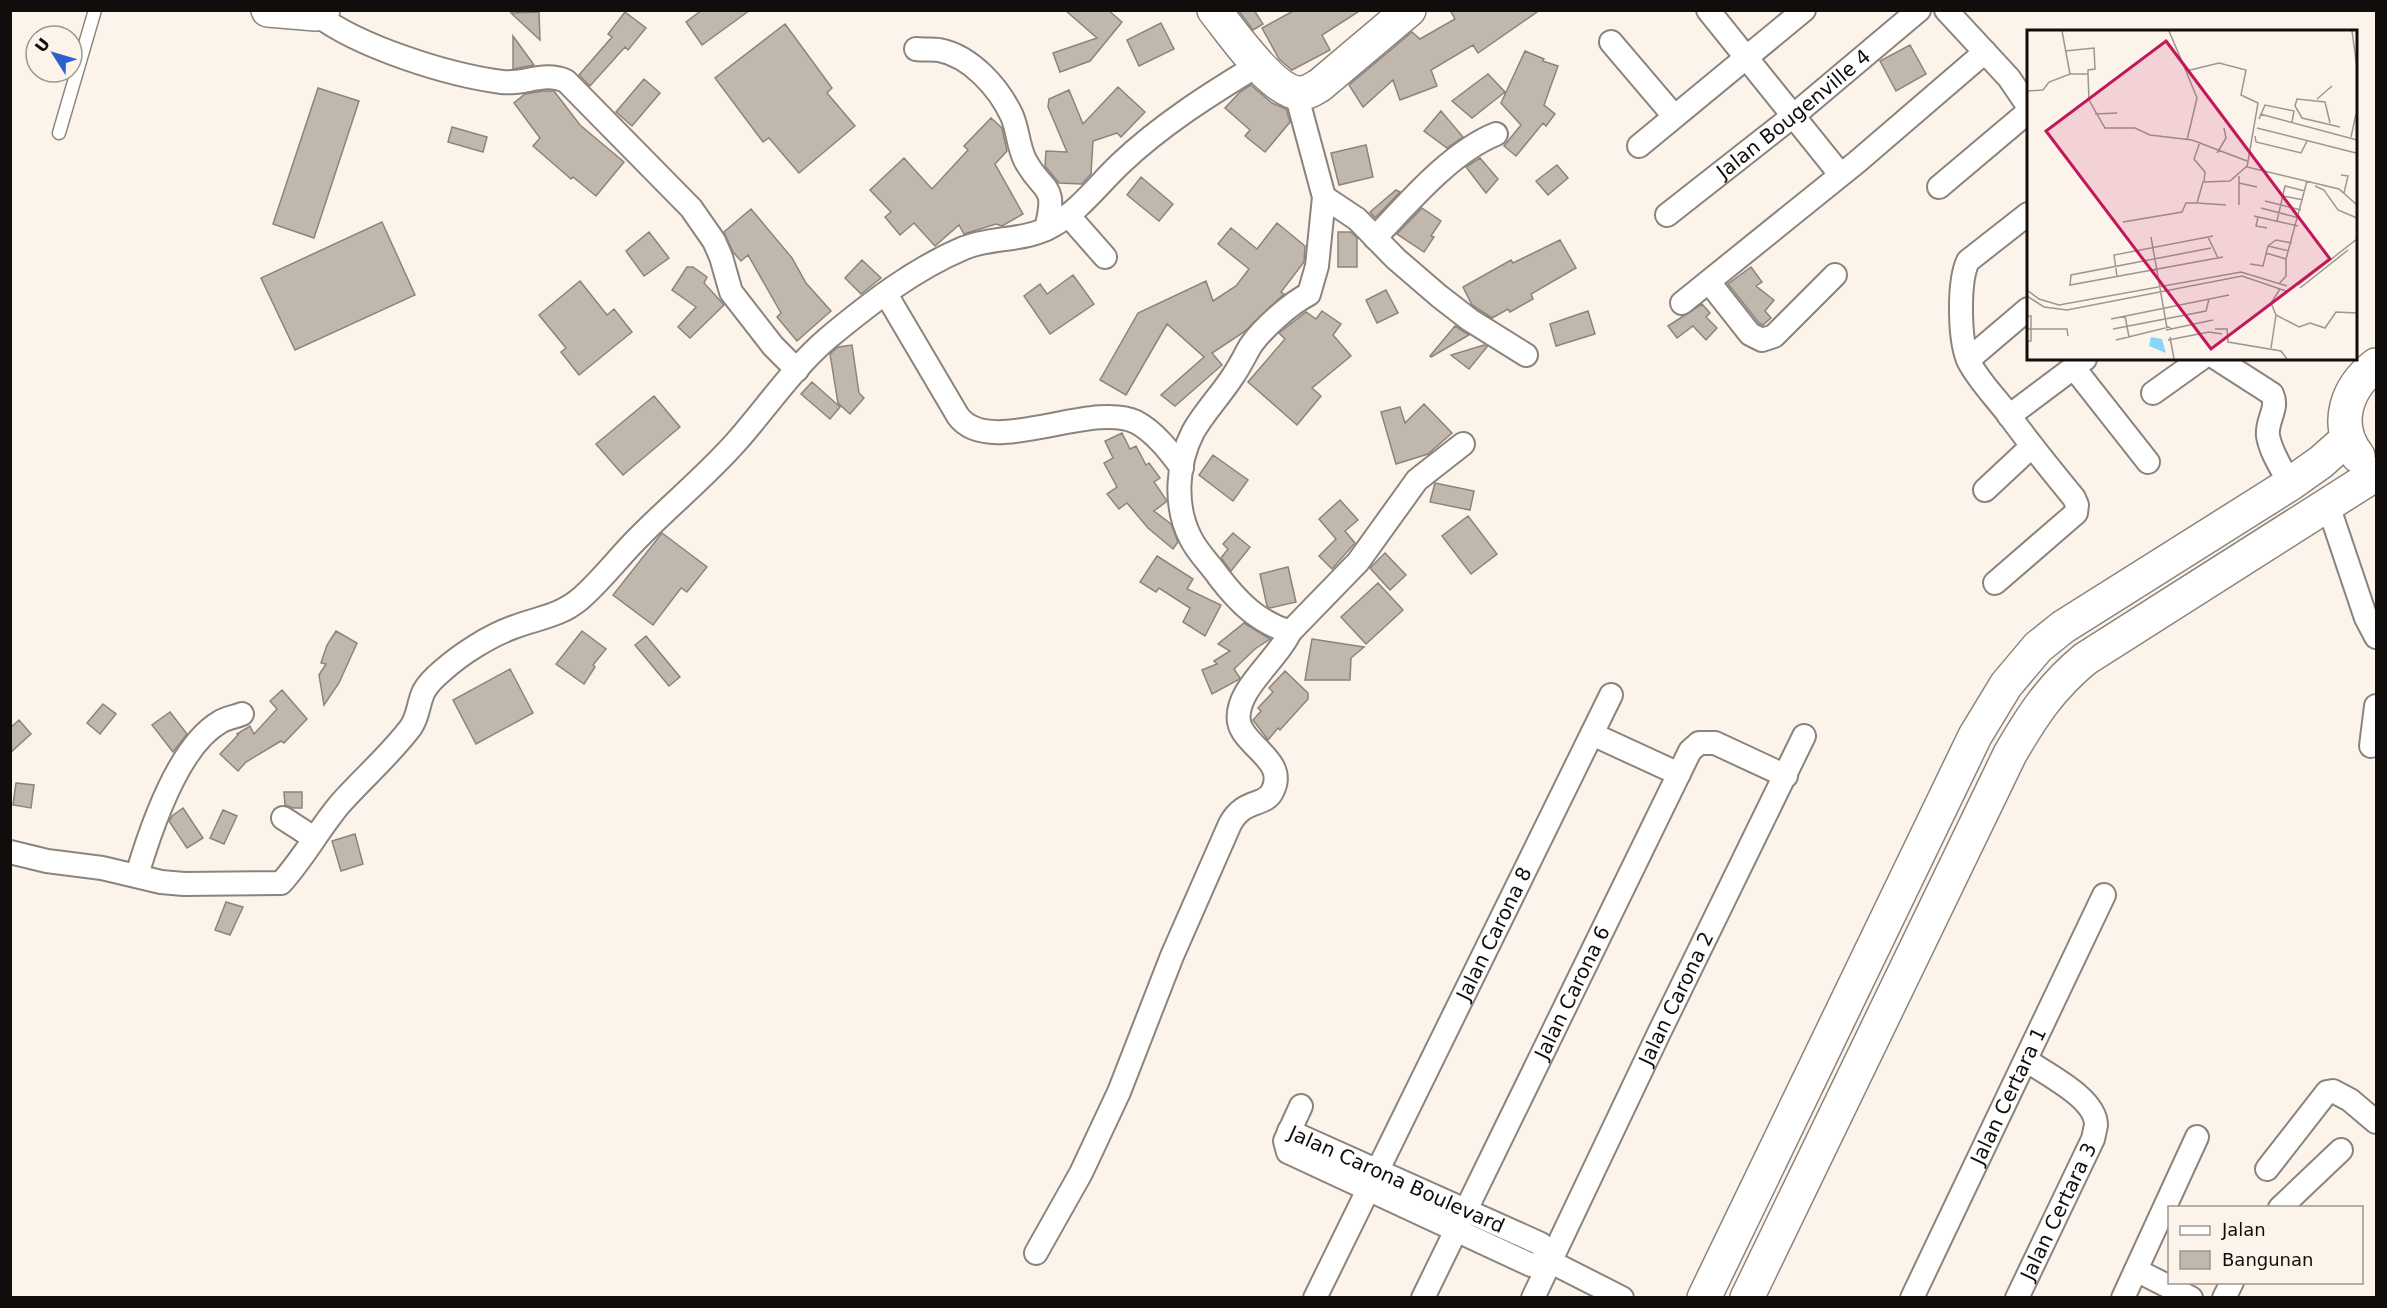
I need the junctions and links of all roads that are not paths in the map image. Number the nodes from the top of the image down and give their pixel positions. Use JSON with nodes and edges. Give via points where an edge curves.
{"nodes":[{"id":1,"x":95,"y":10,"type":"edge"},
{"id":2,"x":268,"y":10,"type":"edge"},
{"id":3,"x":1214,"y":10,"type":"edge"},
{"id":4,"x":1409,"y":10,"type":"edge"},
{"id":5,"x":1708,"y":10,"type":"edge"},
{"id":6,"x":1804,"y":10,"type":"edge"},
{"id":7,"x":1919,"y":10,"type":"edge"},
{"id":8,"x":1946,"y":10,"type":"edge"},
{"id":9,"x":319,"y":12,"type":"edge"},
{"id":10,"x":1611,"y":42,"type":"dead end"},
{"id":11,"x":916,"y":49,"type":"dead end"},
{"id":12,"x":1985,"y":52,"type":"junction"},
{"id":13,"x":1744,"y":58,"type":"junction"},
{"id":14,"x":1258,"y":65,"type":"junction"},
{"id":15,"x":1296,"y":93,"type":"junction"},
{"id":16,"x":2027,"y":105,"type":"edge"},
{"id":17,"x":2027,"y":113,"type":"edge"},
{"id":18,"x":1674,"y":116,"type":"junction"},
{"id":19,"x":1793,"y":116,"type":"junction"},
{"id":20,"x":59,"y":133,"type":"dead end"},
{"id":21,"x":1496,"y":134,"type":"dead end"},
{"id":22,"x":1639,"y":146,"type":"dead end"},
{"id":23,"x":1840,"y":174,"type":"junction"},
{"id":24,"x":1939,"y":187,"type":"dead end"},
{"id":25,"x":1324,"y":197,"type":"junction"},
{"id":26,"x":1068,"y":215,"type":"junction"},
{"id":27,"x":1667,"y":215,"type":"dead end"},
{"id":28,"x":2027,"y":215,"type":"edge"},
{"id":29,"x":1046,"y":229,"type":"junction"},
{"id":30,"x":1375,"y":238,"type":"junction"},
{"id":31,"x":1105,"y":257,"type":"dead end"},
{"id":32,"x":1835,"y":275,"type":"dead end"},
{"id":33,"x":1709,"y":282,"type":"junction"},
{"id":34,"x":886,"y":294,"type":"junction"},
{"id":35,"x":1682,"y":303,"type":"dead end"},
{"id":36,"x":2027,"y":310,"type":"edge"},
{"id":37,"x":1526,"y":355,"type":"dead end"},
{"id":38,"x":1968,"y":360,"type":"junction"},
{"id":39,"x":2199,"y":360,"type":"edge"},
{"id":40,"x":2219,"y":360,"type":"edge"},
{"id":41,"x":2080,"y":363,"type":"edge"},
{"id":42,"x":2376,"y":365,"type":"edge"},
{"id":43,"x":797,"y":370,"type":"junction"},
{"id":44,"x":2153,"y":393,"type":"dead end"},
{"id":45,"x":2009,"y":416,"type":"junction"},
{"id":46,"x":2348,"y":438,"type":"junction"},
{"id":47,"x":1463,"y":444,"type":"dead end"},
{"id":48,"x":2031,"y":447,"type":"junction"},
{"id":49,"x":2148,"y":462,"type":"dead end"},
{"id":50,"x":1182,"y":468,"type":"junction"},
{"id":51,"x":2376,"y":474,"type":"edge"},
{"id":52,"x":2290,"y":484,"type":"junction"},
{"id":53,"x":1985,"y":490,"type":"dead end"},
{"id":54,"x":2328,"y":505,"type":"junction"},
{"id":55,"x":1995,"y":583,"type":"dead end"},
{"id":56,"x":1290,"y":632,"type":"junction"},
{"id":57,"x":2376,"y":637,"type":"edge"},
{"id":58,"x":1611,"y":695,"type":"dead end"},
{"id":59,"x":2376,"y":706,"type":"edge"},
{"id":60,"x":242,"y":714,"type":"dead end"},
{"id":61,"x":1592,"y":734,"type":"junction"},
{"id":62,"x":1804,"y":736,"type":"dead end"},
{"id":63,"x":2371,"y":746,"type":"dead end"},
{"id":64,"x":1679,"y":774,"type":"junction"},
{"id":65,"x":1786,"y":776,"type":"junction"},
{"id":66,"x":283,"y":818,"type":"dead end"},
{"id":67,"x":314,"y":838,"type":"junction"},
{"id":68,"x":10,"y":852,"type":"edge"},
{"id":69,"x":137,"y":875,"type":"junction"},
{"id":70,"x":2104,"y":895,"type":"dead end"},
{"id":71,"x":2026,"y":1060,"type":"junction"},
{"id":72,"x":1301,"y":1106,"type":"dead end"},
{"id":73,"x":2376,"y":1122,"type":"edge"},
{"id":74,"x":2197,"y":1137,"type":"dead end"},
{"id":75,"x":2341,"y":1150,"type":"dead end"},
{"id":76,"x":2267,"y":1169,"type":"dead end"},
{"id":77,"x":1373,"y":1180,"type":"junction"},
{"id":78,"x":2282,"y":1206,"type":"edge"},
{"id":79,"x":1466,"y":1210,"type":"junction"},
{"id":80,"x":1456,"y":1230,"type":"junction"},
{"id":81,"x":1036,"y":1253,"type":"dead end"},
{"id":82,"x":1551,"y":1262,"type":"junction"},
{"id":83,"x":2136,"y":1270,"type":"junction"},
{"id":84,"x":2231,"y":1284,"type":"edge"},
{"id":85,"x":1612,"y":1293,"type":"edge"},
{"id":86,"x":1315,"y":1298,"type":"edge"},
{"id":87,"x":1423,"y":1298,"type":"edge"},
{"id":88,"x":1533,"y":1298,"type":"edge"},
{"id":89,"x":1704,"y":1298,"type":"edge"},
{"id":90,"x":1747,"y":1298,"type":"edge"},
{"id":91,"x":1912,"y":1298,"type":"edge"},
{"id":92,"x":2017,"y":1298,"type":"edge"},
{"id":93,"x":2123,"y":1298,"type":"edge"},
{"id":94,"x":2191,"y":1298,"type":"edge"},
{"id":95,"x":2224,"y":1298,"type":"edge"}],
"edges":[{"from":1,"to":20,"type":"lane"},
{"from":2,"to":9,"type":"street"},
{"from":3,"to":14,"type":"street"},
{"from":4,"to":15,"type":"street","via":[[1320,85]]},
{"from":5,"to":13,"type":"street"},
{"from":6,"to":13,"type":"street"},
{"from":7,"to":19,"type":"street","name":"Jalan Bougenville 4"},
{"from":8,"to":12,"type":"street"},
{"from":9,"to":43,"type":"street","via":[[340,30],[371,44],[459,73],[509,83],[551,76],[566,81],[691,208],[714,241],[731,292]]},
{"from":10,"to":18,"type":"street"},
{"from":11,"to":29,"type":"street","via":[[940,50],[958,57],[976,68],[995,89],[1012,117],[1025,159],[1050,194]]},
{"from":12,"to":16,"type":"street"},
{"from":12,"to":23,"type":"street"},
{"from":13,"to":18,"type":"street"},
{"from":13,"to":19,"type":"street"},
{"from":14,"to":15,"type":"street"},
{"from":14,"to":26,"type":"street","via":[[1163,129]]},
{"from":15,"to":25,"type":"street"},
{"from":17,"to":24,"type":"street"},
{"from":18,"to":22,"type":"street"},
{"from":19,"to":23,"type":"street"},
{"from":19,"to":27,"type":"street","name":"Jalan Bougenville 4"},
{"from":21,"to":30,"type":"street","via":[[1479,141],[1430,181]]},
{"from":23,"to":33,"type":"street"},
{"from":25,"to":30,"type":"street","via":[[1358,219]]},
{"from":25,"to":50,"type":"street","via":[[1317,266],[1309,294],[1296,301],[1253,343],[1194,430]]},
{"from":26,"to":29,"type":"street"},
{"from":26,"to":31,"type":"street"},
{"from":28,"to":38,"type":"street","via":[[1974,254],[1964,268],[1962,320]]},
{"from":29,"to":34,"type":"street","via":[[1031,236],[966,247],[918,271]]},
{"from":30,"to":37,"type":"street","via":[[1470,320]]},
{"from":32,"to":33,"type":"street","via":[[1774,336],[1762,340],[1750,334]]},
{"from":33,"to":35,"type":"street"},
{"from":34,"to":43,"type":"street","via":[[827,340]]},
{"from":34,"to":50,"type":"street","via":[[958,416],[970,428],[1019,430],[1122,417],[1146,429]]},
{"from":36,"to":38,"type":"street"},
{"from":38,"to":45,"type":"street"},
{"from":39,"to":44,"type":"street"},
{"from":40,"to":52,"type":"street","via":[[2272,394],[2274,410],[2268,435]]},
{"from":41,"to":45,"type":"street"},
{"from":41,"to":49,"type":"street"},
{"from":42,"to":46,"type":"street","via":[[2355,384],[2349,397],[2345,424]]},
{"from":43,"to":67,"type":"street","via":[[711,470],[575,603],[549,617],[492,637],[442,670],[425,689],[412,725]]},
{"from":45,"to":48,"type":"street"},
{"from":46,"to":51,"type":"street","via":[[2364,464]]},
{"from":46,"to":52,"type":"street"},
{"from":47,"to":56,"type":"street","via":[[1417,480],[1358,562]]},
{"from":48,"to":53,"type":"street"},
{"from":48,"to":55,"type":"street","via":[[2074,498],[2076,513]]},
{"from":50,"to":56,"type":"street","via":[[1180,504],[1198,551],[1248,610],[1268,624]]},
{"from":51,"to":54,"type":"street"},
{"from":52,"to":89,"type":"street","via":[[2063,627],[2038,647],[2006,685],[1975,736]]},
{"from":54,"to":57,"type":"street","via":[[2362,608]]},
{"from":54,"to":90,"type":"street","via":[[2085,659],[2037,707],[2010,754]]},
{"from":56,"to":81,"type":"street","via":[[1244,696],[1238,711],[1242,731],[1267,756],[1272,768],[1272,793],[1242,807],[1230,824],[1172,956],[1119,1092],[1082,1173]]},
{"from":58,"to":61,"type":"street","name":"Jalan Carona 8"},
{"from":59,"to":63,"type":"street"},
{"from":60,"to":69,"type":"street","via":[[221,721],[195,744],[158,813]]},
{"from":61,"to":64,"type":"street"},
{"from":61,"to":77,"type":"street","name":"Jalan Carona 8"},
{"from":62,"to":65,"type":"street","name":"Jalan Carona 2"},
{"from":64,"to":65,"type":"street","name":"Jalan Carona 6","via":[[1690,751],[1699,743],[1715,743]]},
{"from":64,"to":79,"type":"street","name":"Jalan Carona 6"},
{"from":65,"to":82,"type":"street","name":"Jalan Carona 2"},
{"from":66,"to":67,"type":"street"},
{"from":67,"to":69,"type":"street","via":[[281,883],[184,884]]},
{"from":68,"to":69,"type":"street"},
{"from":70,"to":71,"type":"street","name":"Jalan Certara 1"},
{"from":71,"to":91,"type":"street","name":"Jalan Certara 1"},
{"from":71,"to":92,"type":"street","name":"Jalan Certara 3","via":[[2083,1098],[2096,1124],[2093,1139]]},
{"from":72,"to":77,"type":"street","name":"Jalan Carona Boulevard","via":[[1285,1141],[1288,1152]]},
{"from":73,"to":76,"type":"street","via":[[2350,1100],[2327,1092]]},
{"from":74,"to":83,"type":"street"},
{"from":75,"to":78,"type":"street"},
{"from":77,"to":79,"type":"street","name":"Jalan Carona Boulevard"},
{"from":77,"to":80,"type":"street","name":"Jalan Carona Boulevard"},
{"from":77,"to":86,"type":"street","name":"Jalan Carona 8"},
{"from":79,"to":80,"type":"street","name":"Jalan Carona 6"},
{"from":79,"to":82,"type":"street","name":"Jalan Carona Boulevard","via":[[1541,1244]]},
{"from":80,"to":82,"type":"street","name":"Jalan Carona Boulevard","via":[[1531,1265]]},
{"from":80,"to":87,"type":"street","name":"Jalan Carona 6"},
{"from":82,"to":85,"type":"street","name":"Jalan Carona Boulevard"},
{"from":82,"to":88,"type":"street","name":"Jalan Carona 2"},
{"from":83,"to":93,"type":"street"},
{"from":83,"to":94,"type":"street"},
{"from":84,"to":95,"type":"street"}]}
